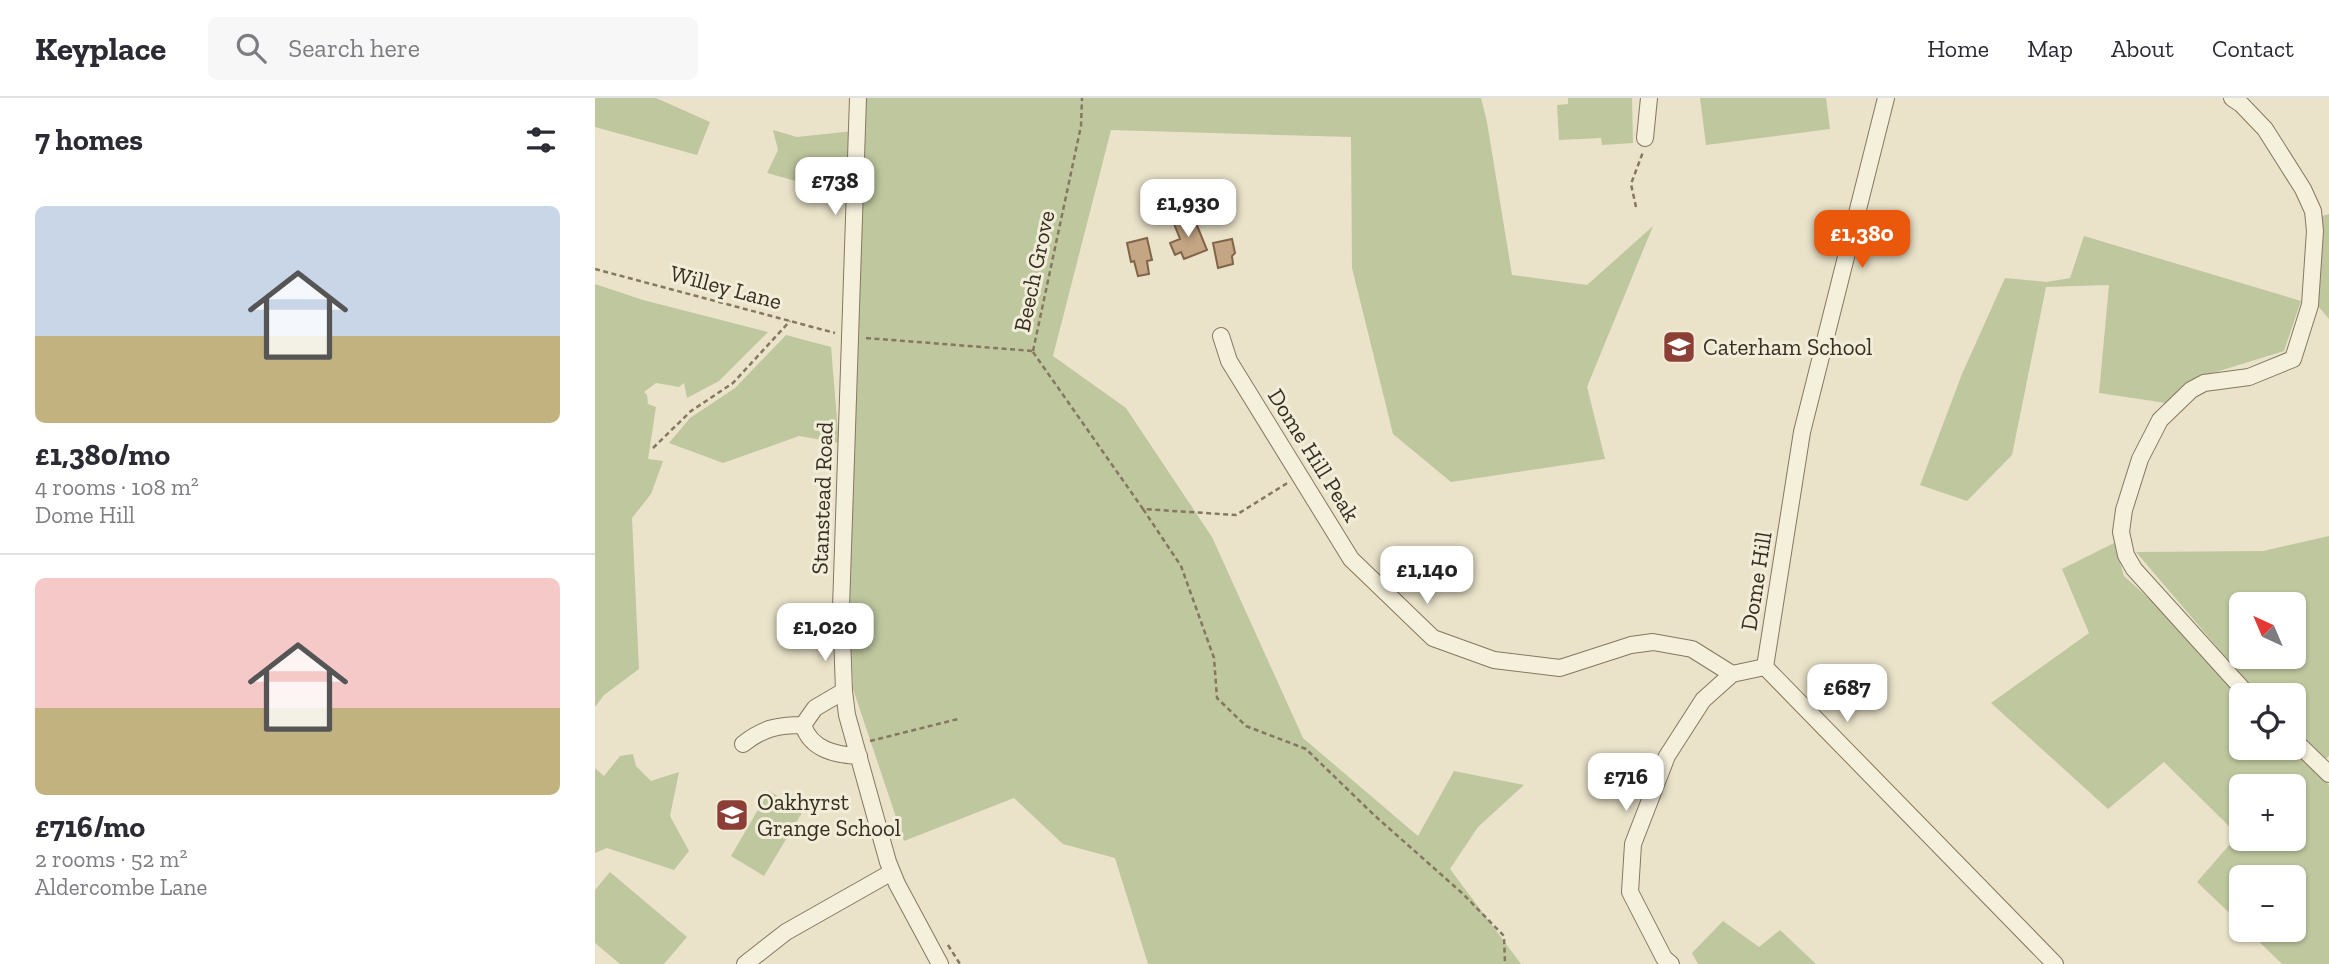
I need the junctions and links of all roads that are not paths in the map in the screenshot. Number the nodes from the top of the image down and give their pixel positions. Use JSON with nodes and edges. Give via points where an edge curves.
{"nodes":[{"id":1,"x":858,"y":98,"type":"edge"},
{"id":2,"x":1649,"y":98,"type":"edge"},
{"id":3,"x":1886,"y":98,"type":"edge"},
{"id":4,"x":2232,"y":98,"type":"edge"},
{"id":5,"x":1645,"y":138,"type":"road end"},
{"id":6,"x":1221,"y":337,"type":"dead end"},
{"id":7,"x":1765,"y":667,"type":"junction"},
{"id":8,"x":1732,"y":674,"type":"junction"},
{"id":9,"x":2237,"y":683,"type":"edge"},
{"id":10,"x":844,"y":691,"type":"junction"},
{"id":11,"x":803,"y":725,"type":"junction"},
{"id":12,"x":743,"y":744,"type":"dead end"},
{"id":13,"x":858,"y":750,"type":"junction"},
{"id":14,"x":2306,"y":752,"type":"edge"},
{"id":15,"x":2329,"y":774,"type":"edge"},
{"id":16,"x":892,"y":872,"type":"junction"},
{"id":17,"x":745,"y":964,"type":"edge"},
{"id":18,"x":940,"y":964,"type":"edge"},
{"id":19,"x":1671,"y":964,"type":"edge"},
{"id":20,"x":2055,"y":964,"type":"edge"}],
"edges":[{"from":1,"to":10,"type":"street","name":"Stanstead Road","via":[[841,608]]},
{"from":2,"to":5,"type":"street"},
{"from":3,"to":7,"type":"street","name":"Dome Hill","via":[[1802,432]]},
{"from":4,"to":9,"type":"street","via":[[2265,129],[2313,211],[2310,305],[2293,359],[2249,376],[2204,383],[2160,420],[2140,459],[2121,532],[2134,569]]},
{"from":6,"to":8,"type":"street","name":"Dome Hill Peak","via":[[1229,361],[1351,559],[1433,638],[1494,660],[1560,668],[1653,642],[1692,649]]},
{"from":7,"to":8,"type":"street"},
{"from":7,"to":20,"type":"street"},
{"from":8,"to":19,"type":"street","via":[[1703,701],[1667,756],[1633,844],[1630,892]]},
{"from":10,"to":11,"type":"street","via":[[815,708]]},
{"from":10,"to":13,"type":"street","name":"Stanstead Road"},
{"from":11,"to":12,"type":"street","via":[[768,729]]},
{"from":11,"to":13,"type":"street","via":[[809,739],[822,748],[840,755]]},
{"from":13,"to":16,"type":"street","name":"Stanstead Road"},
{"from":14,"to":15,"type":"street"},
{"from":16,"to":17,"type":"street","via":[[786,932]]},
{"from":16,"to":18,"type":"street","name":"Stanstead Road"}]}
